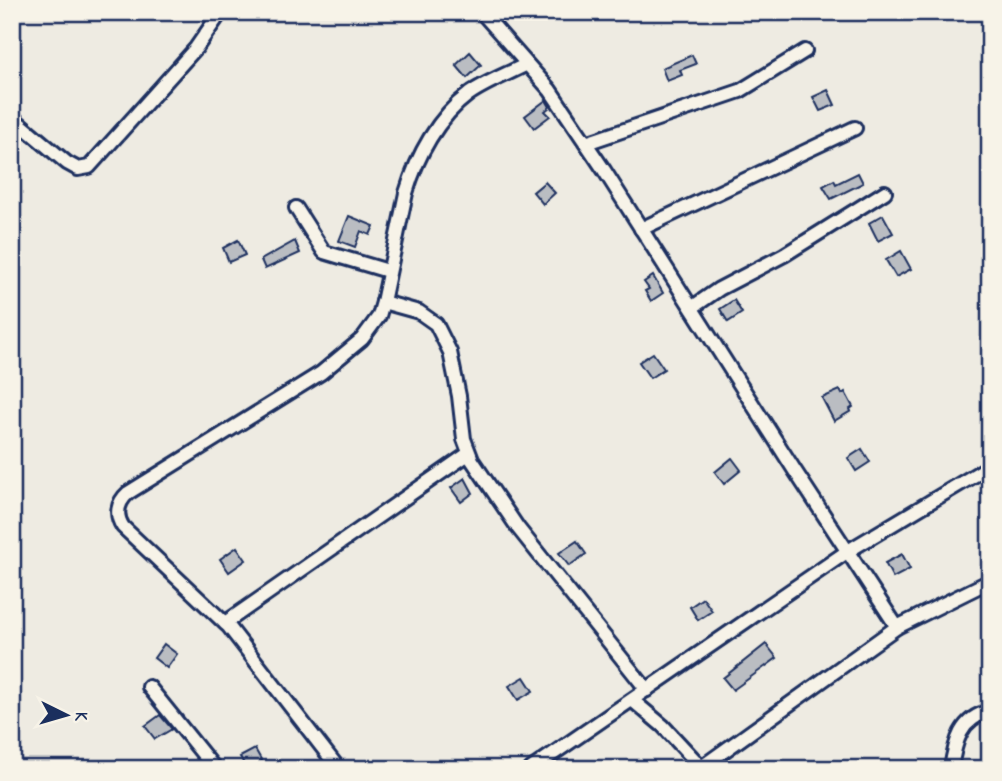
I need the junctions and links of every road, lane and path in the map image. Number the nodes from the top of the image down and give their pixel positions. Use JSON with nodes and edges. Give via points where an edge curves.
{"nodes":[{"id":1,"x":222,"y":12,"type":"edge"},
{"id":2,"x":485,"y":16,"type":"dead end"},
{"id":3,"x":805,"y":51,"type":"dead end"},
{"id":4,"x":527,"y":64,"type":"junction"},
{"id":5,"x":12,"y":117,"type":"edge"},
{"id":6,"x":855,"y":128,"type":"dead end"},
{"id":7,"x":586,"y":143,"type":"junction"},
{"id":8,"x":885,"y":192,"type":"dead end"},
{"id":9,"x":296,"y":208,"type":"dead end"},
{"id":10,"x":641,"y":229,"type":"junction"},
{"id":11,"x":388,"y":271,"type":"junction"},
{"id":12,"x":383,"y":302,"type":"junction"},
{"id":13,"x":693,"y":307,"type":"junction"},
{"id":14,"x":468,"y":454,"type":"junction"},
{"id":15,"x":990,"y":466,"type":"edge"},
{"id":16,"x":848,"y":551,"type":"junction"},
{"id":17,"x":990,"y":581,"type":"edge"},
{"id":18,"x":225,"y":623,"type":"junction"},
{"id":19,"x":897,"y":627,"type":"junction"},
{"id":20,"x":149,"y":687,"type":"dead end"},
{"id":21,"x":647,"y":690,"type":"junction"},
{"id":22,"x":632,"y":700,"type":"junction"},
{"id":23,"x":990,"y":711,"type":"edge"},
{"id":24,"x":701,"y":768,"type":"edge"},
{"id":25,"x":215,"y":769,"type":"edge"},
{"id":26,"x":339,"y":769,"type":"edge"},
{"id":27,"x":531,"y":769,"type":"edge"},
{"id":28,"x":951,"y":769,"type":"edge"}],
"edges":[{"from":1,"to":5,"type":"street","via":[[196,48],[89,167],[78,169],[67,163]]},
{"from":2,"to":4,"type":"street"},
{"from":3,"to":7,"type":"street","via":[[740,91]]},
{"from":4,"to":7,"type":"street"},
{"from":4,"to":11,"type":"street","via":[[471,92],[447,114],[411,177]]},
{"from":6,"to":10,"type":"street"},
{"from":7,"to":10,"type":"street"},
{"from":8,"to":13,"type":"street"},
{"from":9,"to":11,"type":"street","via":[[324,252]]},
{"from":10,"to":13,"type":"street"},
{"from":11,"to":12,"type":"street"},
{"from":12,"to":14,"type":"street","via":[[419,312],[436,324],[450,352]]},
{"from":12,"to":18,"type":"street","via":[[362,339],[321,373],[121,500],[118,514],[123,527]]},
{"from":13,"to":16,"type":"street"},
{"from":14,"to":18,"type":"street"},
{"from":14,"to":21,"type":"street","via":[[518,528]]},
{"from":15,"to":16,"type":"street"},
{"from":16,"to":19,"type":"street"},
{"from":16,"to":21,"type":"street"},
{"from":17,"to":19,"type":"street"},
{"from":18,"to":26,"type":"street"},
{"from":19,"to":24,"type":"street"},
{"from":20,"to":25,"type":"street"},
{"from":21,"to":22,"type":"street"},
{"from":22,"to":24,"type":"street"},
{"from":22,"to":27,"type":"street"},
{"from":23,"to":28,"type":"street","via":[[973,718],[959,732]]}]}
